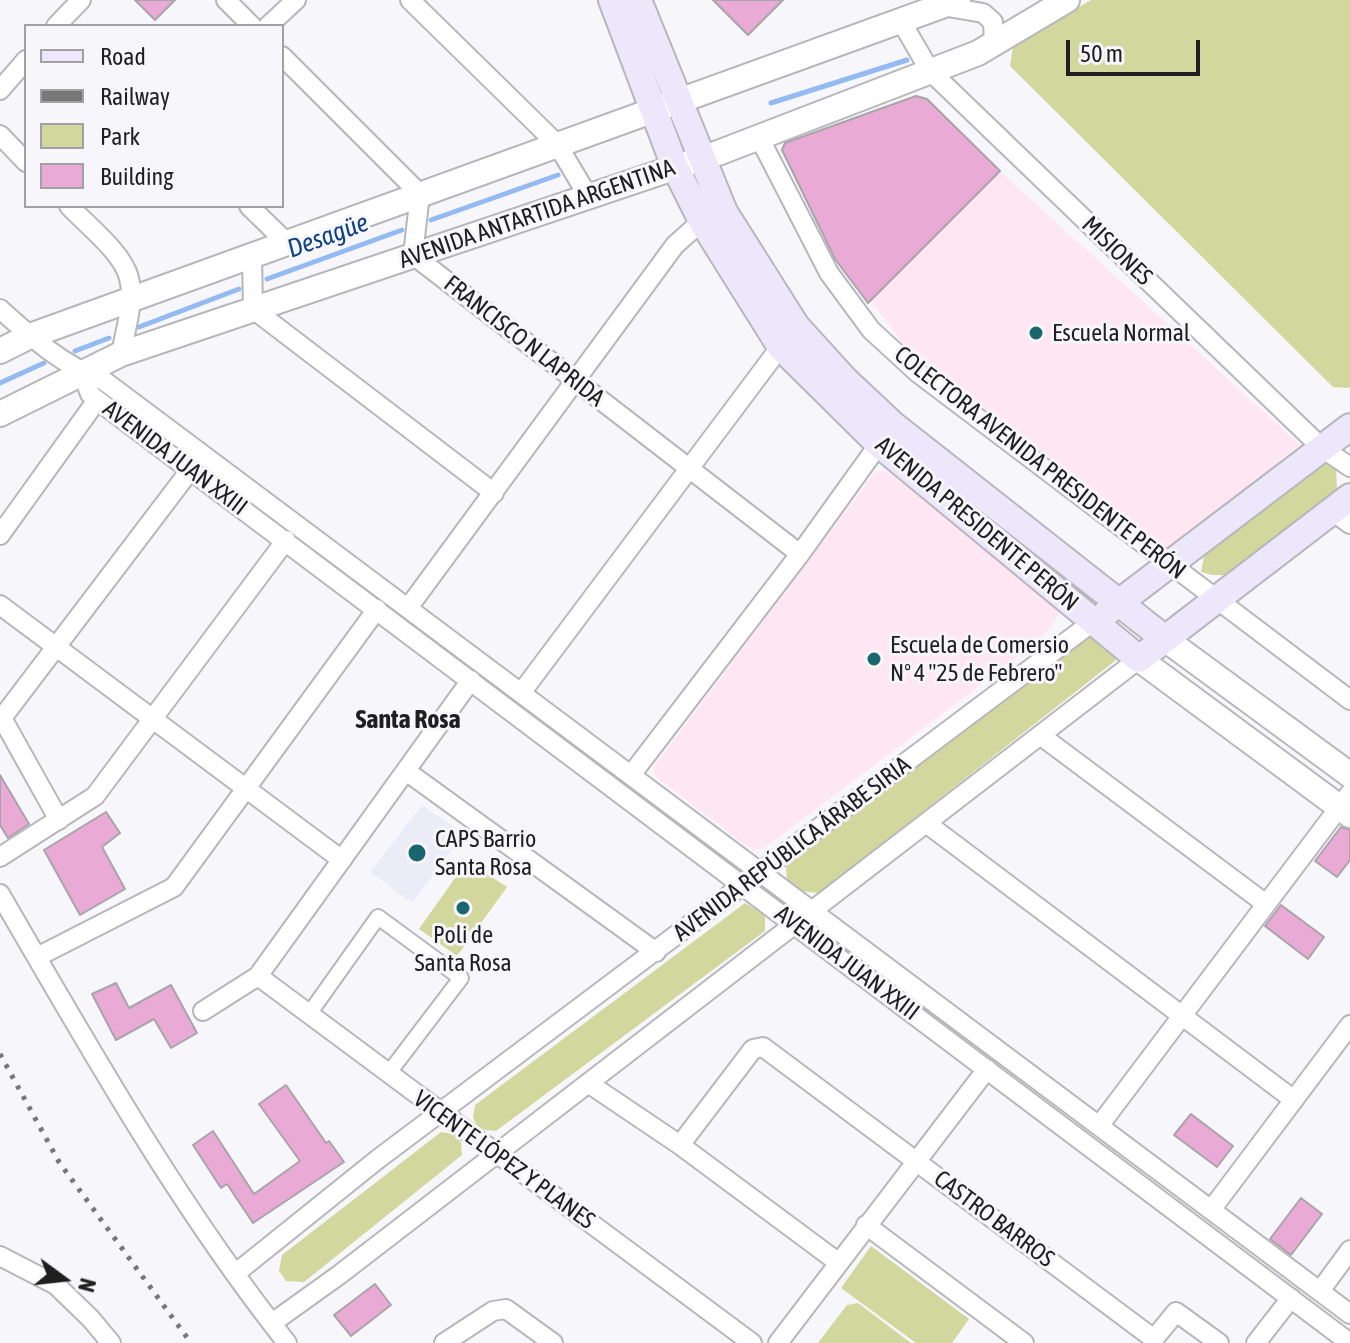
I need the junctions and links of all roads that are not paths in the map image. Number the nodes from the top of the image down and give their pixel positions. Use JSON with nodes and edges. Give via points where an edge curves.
{"nodes":[{"id":1,"x":81,"y":0,"type":"edge"},
{"id":2,"x":226,"y":0,"type":"edge"},
{"id":3,"x":296,"y":0,"type":"edge"},
{"id":4,"x":410,"y":0,"type":"edge"},
{"id":5,"x":612,"y":0,"type":"edge"},
{"id":6,"x":638,"y":0,"type":"edge"},
{"id":7,"x":1067,"y":0,"type":"edge"},
{"id":8,"x":945,"y":2,"type":"edge"},
{"id":9,"x":901,"y":21,"type":"junction"},
{"id":10,"x":60,"y":24,"type":"edge"},
{"id":11,"x":250,"y":24,"type":"edge"},
{"id":12,"x":270,"y":24,"type":"edge"},
{"id":13,"x":994,"y":43,"type":"junction"},
{"id":14,"x":284,"y":58,"type":"edge"},
{"id":15,"x":24,"y":62,"type":"edge"},
{"id":16,"x":930,"y":71,"type":"junction"},
{"id":17,"x":0,"y":90,"type":"edge"},
{"id":18,"x":666,"y":105,"type":"junction"},
{"id":19,"x":0,"y":135,"type":"edge"},
{"id":20,"x":759,"y":137,"type":"junction"},
{"id":21,"x":557,"y":144,"type":"junction"},
{"id":22,"x":701,"y":158,"type":"junction"},
{"id":23,"x":24,"y":160,"type":"edge"},
{"id":24,"x":675,"y":167,"type":"junction"},
{"id":25,"x":420,"y":194,"type":"junction"},
{"id":26,"x":588,"y":196,"type":"junction"},
{"id":27,"x":71,"y":208,"type":"edge"},
{"id":28,"x":251,"y":208,"type":"edge"},
{"id":29,"x":713,"y":216,"type":"junction"},
{"id":30,"x":287,"y":243,"type":"junction"},
{"id":31,"x":252,"y":255,"type":"junction"},
{"id":32,"x":413,"y":255,"type":"junction"},
{"id":33,"x":130,"y":300,"type":"junction"},
{"id":34,"x":0,"y":309,"type":"edge"},
{"id":35,"x":253,"y":309,"type":"junction"},
{"id":36,"x":30,"y":336,"type":"junction"},
{"id":37,"x":788,"y":336,"type":"junction"},
{"id":38,"x":0,"y":351,"type":"edge"},
{"id":39,"x":121,"y":354,"type":"junction"},
{"id":40,"x":82,"y":372,"type":"junction"},
{"id":41,"x":576,"y":381,"type":"junction"},
{"id":42,"x":97,"y":400,"type":"junction"},
{"id":43,"x":0,"y":414,"type":"edge"},
{"id":44,"x":1350,"y":427,"type":"edge"},
{"id":45,"x":886,"y":435,"type":"junction"},
{"id":46,"x":1322,"y":448,"type":"junction"},
{"id":47,"x":1350,"y":467,"type":"edge"},
{"id":48,"x":191,"y":469,"type":"junction"},
{"id":49,"x":689,"y":469,"type":"junction"},
{"id":50,"x":494,"y":493,"type":"junction"},
{"id":51,"x":1344,"y":511,"type":"edge"},
{"id":52,"x":0,"y":535,"type":"edge"},
{"id":53,"x":286,"y":540,"type":"junction"},
{"id":54,"x":800,"y":554,"type":"junction"},
{"id":55,"x":1170,"y":564,"type":"junction"},
{"id":56,"x":1217,"y":599,"type":"junction"},
{"id":57,"x":1119,"y":602,"type":"junction"},
{"id":58,"x":0,"y":605,"type":"edge"},
{"id":59,"x":408,"y":608,"type":"junction"},
{"id":60,"x":377,"y":609,"type":"junction"},
{"id":61,"x":1094,"y":621,"type":"junction"},
{"id":62,"x":1165,"y":639,"type":"junction"},
{"id":63,"x":57,"y":648,"type":"junction"},
{"id":64,"x":1139,"y":659,"type":"junction"},
{"id":65,"x":471,"y":680,"type":"junction"},
{"id":66,"x":521,"y":693,"type":"junction"},
{"id":67,"x":1350,"y":700,"type":"edge"},
{"id":68,"x":152,"y":718,"type":"junction"},
{"id":69,"x":1040,"y":735,"type":"junction"},
{"id":70,"x":406,"y":771,"type":"junction"},
{"id":71,"x":631,"y":775,"type":"junction"},
{"id":72,"x":1350,"y":775,"type":"edge"},
{"id":73,"x":246,"y":788,"type":"junction"},
{"id":74,"x":1346,"y":805,"type":"edge"},
{"id":75,"x":59,"y":820,"type":"junction"},
{"id":76,"x":926,"y":823,"type":"junction"},
{"id":77,"x":0,"y":857,"type":"edge"},
{"id":78,"x":342,"y":860,"type":"junction"},
{"id":79,"x":761,"y":873,"type":"junction"},
{"id":80,"x":744,"y":886,"type":"junction"},
{"id":81,"x":0,"y":894,"type":"edge"},
{"id":82,"x":1266,"y":904,"type":"junction"},
{"id":83,"x":812,"y":911,"type":"junction"},
{"id":84,"x":795,"y":924,"type":"junction"},
{"id":85,"x":656,"y":952,"type":"junction"},
{"id":86,"x":37,"y":957,"type":"junction"},
{"id":87,"x":258,"y":976,"type":"junction"},
{"id":88,"x":203,"y":1011,"type":"dead end"},
{"id":89,"x":309,"y":1014,"type":"junction"},
{"id":90,"x":1182,"y":1016,"type":"junction"},
{"id":91,"x":1350,"y":1025,"type":"edge"},
{"id":92,"x":987,"y":1069,"type":"junction"},
{"id":93,"x":388,"y":1074,"type":"junction"},
{"id":94,"x":588,"y":1083,"type":"junction"},
{"id":95,"x":1294,"y":1100,"type":"junction"},
{"id":96,"x":440,"y":1113,"type":"junction"},
{"id":97,"x":1099,"y":1126,"type":"junction"},
{"id":98,"x":680,"y":1145,"type":"junction"},
{"id":99,"x":496,"y":1154,"type":"junction"},
{"id":100,"x":916,"y":1160,"type":"junction"},
{"id":101,"x":1211,"y":1210,"type":"junction"},
{"id":102,"x":866,"y":1225,"type":"junction"},
{"id":103,"x":1350,"y":1250,"type":"edge"},
{"id":104,"x":0,"y":1256,"type":"edge"},
{"id":105,"x":839,"y":1263,"type":"junction"},
{"id":106,"x":236,"y":1273,"type":"junction"},
{"id":107,"x":1320,"y":1291,"type":"junction"},
{"id":108,"x":1291,"y":1298,"type":"junction"},
{"id":109,"x":1350,"y":1314,"type":"edge"},
{"id":110,"x":272,"y":1323,"type":"junction"},
{"id":111,"x":111,"y":1343,"type":"edge"},
{"id":112,"x":287,"y":1343,"type":"edge"},
{"id":113,"x":444,"y":1343,"type":"edge"},
{"id":114,"x":553,"y":1343,"type":"edge"},
{"id":115,"x":752,"y":1343,"type":"edge"},
{"id":116,"x":778,"y":1343,"type":"edge"},
{"id":117,"x":1024,"y":1343,"type":"edge"},
{"id":118,"x":1219,"y":1343,"type":"edge"},
{"id":119,"x":1256,"y":1343,"type":"edge"},
{"id":120,"x":1350,"y":1343,"type":"edge"}],
"edges":[{"from":1,"to":10,"type":"street"},
{"from":2,"to":11,"type":"street"},
{"from":3,"to":12,"type":"street"},
{"from":4,"to":21,"type":"street"},
{"from":5,"to":18,"type":"main road"},
{"from":6,"to":18,"type":"main road"},
{"from":7,"to":13,"type":"street","name":"AVENIDA ANTARTIDA ARGENTINA"},
{"from":8,"to":9,"type":"street"},
{"from":8,"to":13,"type":"street","via":[[983,13],[993,22]]},
{"from":9,"to":16,"type":"street","name":"MISIONES"},
{"from":9,"to":18,"type":"street"},
{"from":13,"to":16,"type":"street","name":"AVENIDA ANTARTIDA ARGENTINA"},
{"from":14,"to":25,"type":"street"},
{"from":15,"to":17,"type":"street"},
{"from":16,"to":20,"type":"street","name":"AVENIDA ANTARTIDA ARGENTINA"},
{"from":16,"to":46,"type":"street","name":"MISIONES"},
{"from":18,"to":21,"type":"street"},
{"from":18,"to":22,"type":"main road","name":"AVENIDA PRESIDENTE PERÓN"},
{"from":18,"to":24,"type":"main road","name":"AVENIDA PRESIDENTE PERÓN"},
{"from":19,"to":23,"type":"street"},
{"from":20,"to":22,"type":"street","name":"AVENIDA ANTARTIDA ARGENTINA"},
{"from":20,"to":55,"type":"street","name":"COLECTORA AVENIDA PRESIDENTE PERÓN","via":[[829,273],[871,330],[918,373]]},
{"from":21,"to":25,"type":"street"},
{"from":21,"to":26,"type":"street"},
{"from":22,"to":24,"type":"street","name":"AVENIDA ANTARTIDA ARGENTINA"},
{"from":22,"to":29,"type":"main road","name":"AVENIDA PRESIDENTE PERÓN"},
{"from":24,"to":26,"type":"street","name":"AVENIDA ANTARTIDA ARGENTINA"},
{"from":24,"to":29,"type":"main road","name":"AVENIDA PRESIDENTE PERÓN"},
{"from":25,"to":30,"type":"street"},
{"from":25,"to":32,"type":"street"},
{"from":26,"to":32,"type":"street","name":"AVENIDA ANTARTIDA ARGENTINA"},
{"from":27,"to":33,"type":"street","via":[[120,259],[129,279]]},
{"from":28,"to":30,"type":"street"},
{"from":29,"to":37,"type":"main road","name":"AVENIDA PRESIDENTE PERÓN"},
{"from":29,"to":41,"type":"street","via":[[675,245]]},
{"from":30,"to":31,"type":"street"},
{"from":31,"to":33,"type":"street"},
{"from":31,"to":35,"type":"street"},
{"from":32,"to":35,"type":"street","name":"AVENIDA ANTARTIDA ARGENTINA"},
{"from":32,"to":41,"type":"street","name":"FRANCISCO N LAPRIDA"},
{"from":33,"to":36,"type":"street"},
{"from":33,"to":39,"type":"street"},
{"from":34,"to":36,"type":"street"},
{"from":35,"to":39,"type":"street","name":"AVENIDA ANTARTIDA ARGENTINA"},
{"from":35,"to":50,"type":"street"},
{"from":36,"to":38,"type":"street"},
{"from":36,"to":40,"type":"street"},
{"from":37,"to":45,"type":"main road","name":"AVENIDA PRESIDENTE PERÓN"},
{"from":37,"to":49,"type":"street"},
{"from":39,"to":40,"type":"street","name":"AVENIDA ANTARTIDA ARGENTINA"},
{"from":40,"to":42,"type":"street","name":"AVENIDA JUAN XXIII"},
{"from":40,"to":43,"type":"street","name":"AVENIDA ANTARTIDA ARGENTINA"},
{"from":40,"to":59,"type":"street","name":"AVENIDA JUAN XXIII","via":[[103,380]]},
{"from":41,"to":49,"type":"street","name":"FRANCISCO N LAPRIDA"},
{"from":41,"to":50,"type":"street"},
{"from":42,"to":48,"type":"street","name":"AVENIDA JUAN XXIII"},
{"from":42,"to":52,"type":"street"},
{"from":44,"to":46,"type":"main road","name":"AVENIDA REPÚBLICA ÁRABE SIRIA"},
{"from":45,"to":54,"type":"street"},
{"from":45,"to":57,"type":"main road","name":"AVENIDA PRESIDENTE PERÓN"},
{"from":45,"to":61,"type":"main road","name":"AVENIDA PRESIDENTE PERÓN"},
{"from":46,"to":47,"type":"street","name":"MISIONES"},
{"from":46,"to":55,"type":"main road","name":"AVENIDA REPÚBLICA ÁRABE SIRIA"},
{"from":48,"to":53,"type":"street","name":"AVENIDA JUAN XXIII"},
{"from":48,"to":63,"type":"street"},
{"from":49,"to":54,"type":"street","name":"FRANCISCO N LAPRIDA"},
{"from":49,"to":66,"type":"street"},
{"from":50,"to":59,"type":"street"},
{"from":51,"to":56,"type":"main road"},
{"from":53,"to":60,"type":"street","name":"AVENIDA JUAN XXIII"},
{"from":53,"to":68,"type":"street"},
{"from":54,"to":71,"type":"street"},
{"from":55,"to":56,"type":"street","name":"COLECTORA AVENIDA PRESIDENTE PERÓN"},
{"from":55,"to":57,"type":"main road","name":"AVENIDA REPÚBLICA ÁRABE SIRIA"},
{"from":56,"to":62,"type":"main road"},
{"from":56,"to":67,"type":"street","name":"COLECTORA AVENIDA PRESIDENTE PERÓN"},
{"from":57,"to":61,"type":"main road","name":"AVENIDA REPÚBLICA ÁRABE SIRIA"},
{"from":57,"to":62,"type":"main road","name":"AVENIDA PRESIDENTE PERÓN"},
{"from":58,"to":63,"type":"street"},
{"from":59,"to":66,"type":"street","name":"AVENIDA JUAN XXIII"},
{"from":60,"to":65,"type":"street","name":"AVENIDA JUAN XXIII"},
{"from":60,"to":73,"type":"street"},
{"from":61,"to":64,"type":"main road","name":"AVENIDA PRESIDENTE PERÓN"},
{"from":61,"to":79,"type":"street","name":"AVENIDA REPÚBLICA ÁRABE SIRIA"},
{"from":62,"to":64,"type":"main road"},
{"from":62,"to":72,"type":"street","name":"AVENIDA PRESIDENTE PERÓN"},
{"from":63,"to":68,"type":"street"},
{"from":63,"to":75,"type":"street","via":[[2,718]]},
{"from":64,"to":69,"type":"street"},
{"from":64,"to":74,"type":"street","name":"AVENIDA PRESIDENTE PERÓN"},
{"from":65,"to":70,"type":"street"},
{"from":65,"to":80,"type":"street","name":"AVENIDA JUAN XXIII"},
{"from":66,"to":71,"type":"street","name":"AVENIDA JUAN XXIII"},
{"from":68,"to":73,"type":"street"},
{"from":68,"to":75,"type":"street","via":[[95,796]]},
{"from":69,"to":76,"type":"street"},
{"from":69,"to":82,"type":"street"},
{"from":70,"to":78,"type":"street"},
{"from":70,"to":85,"type":"street"},
{"from":71,"to":79,"type":"street","name":"AVENIDA JUAN XXIII"},
{"from":73,"to":78,"type":"street"},
{"from":73,"to":86,"type":"street","via":[[174,887]]},
{"from":74,"to":82,"type":"street"},
{"from":75,"to":77,"type":"street"},
{"from":76,"to":83,"type":"street"},
{"from":76,"to":90,"type":"street"},
{"from":78,"to":87,"type":"street"},
{"from":79,"to":80,"type":"street","name":"AVENIDA REPÚBLICA ÁRABE SIRIA"},
{"from":79,"to":83,"type":"street","name":"AVENIDA JUAN XXIII"},
{"from":80,"to":84,"type":"street","name":"AVENIDA JUAN XXIII"},
{"from":80,"to":85,"type":"street","name":"AVENIDA REPÚBLICA ÁRABE SIRIA"},
{"from":81,"to":86,"type":"street"},
{"from":82,"to":90,"type":"street"},
{"from":83,"to":84,"type":"street"},
{"from":83,"to":97,"type":"street","name":"AVENIDA JUAN XXIII"},
{"from":84,"to":92,"type":"street","name":"AVENIDA JUAN XXIII"},
{"from":84,"to":94,"type":"street"},
{"from":85,"to":96,"type":"street","name":"AVENIDA REPÚBLICA ÁRABE SIRIA"},
{"from":86,"to":106,"type":"street","via":[[125,1107]]},
{"from":87,"to":88,"type":"street"},
{"from":87,"to":89,"type":"street","name":"VICENTE LÓPEZ Y PLANES"},
{"from":89,"to":93,"type":"street","name":"VICENTE LÓPEZ Y PLANES"},
{"from":89,"to":93,"type":"street","via":[[378,917],[461,978]]},
{"from":90,"to":95,"type":"street"},
{"from":90,"to":97,"type":"street"},
{"from":91,"to":95,"type":"street"},
{"from":92,"to":100,"type":"street"},
{"from":92,"to":108,"type":"street","name":"AVENIDA JUAN XXIII"},
{"from":93,"to":96,"type":"street","name":"VICENTE LÓPEZ Y PLANES"},
{"from":94,"to":98,"type":"street"},
{"from":94,"to":99,"type":"street"},
{"from":95,"to":101,"type":"street"},
{"from":96,"to":99,"type":"street","name":"VICENTE LÓPEZ Y PLANES"},
{"from":96,"to":106,"type":"street","name":"AVENIDA REPÚBLICA ÁRABE SIRIA"},
{"from":97,"to":101,"type":"street","name":"AVENIDA JUAN XXIII"},
{"from":98,"to":100,"type":"street","name":"CASTRO BARROS","via":[[753,1049],[763,1047]]},
{"from":98,"to":105,"type":"street"},
{"from":99,"to":110,"type":"street"},
{"from":99,"to":115,"type":"street","name":"VICENTE LÓPEZ Y PLANES"},
{"from":100,"to":102,"type":"street"},
{"from":100,"to":118,"type":"street","name":"CASTRO BARROS","via":[[1154,1339],[1176,1312]]},
{"from":101,"to":107,"type":"street","name":"AVENIDA JUAN XXIII"},
{"from":102,"to":105,"type":"street"},
{"from":102,"to":117,"type":"street"},
{"from":103,"to":107,"type":"street"},
{"from":104,"to":111,"type":"street","via":[[56,1285]]},
{"from":105,"to":116,"type":"street"},
{"from":106,"to":110,"type":"street"},
{"from":107,"to":109,"type":"street","name":"AVENIDA JUAN XXIII"},
{"from":108,"to":119,"type":"street"},
{"from":108,"to":120,"type":"street","name":"AVENIDA JUAN XXIII"},
{"from":110,"to":112,"type":"street"},
{"from":113,"to":114,"type":"street","via":[[493,1311],[506,1309]]}]}
